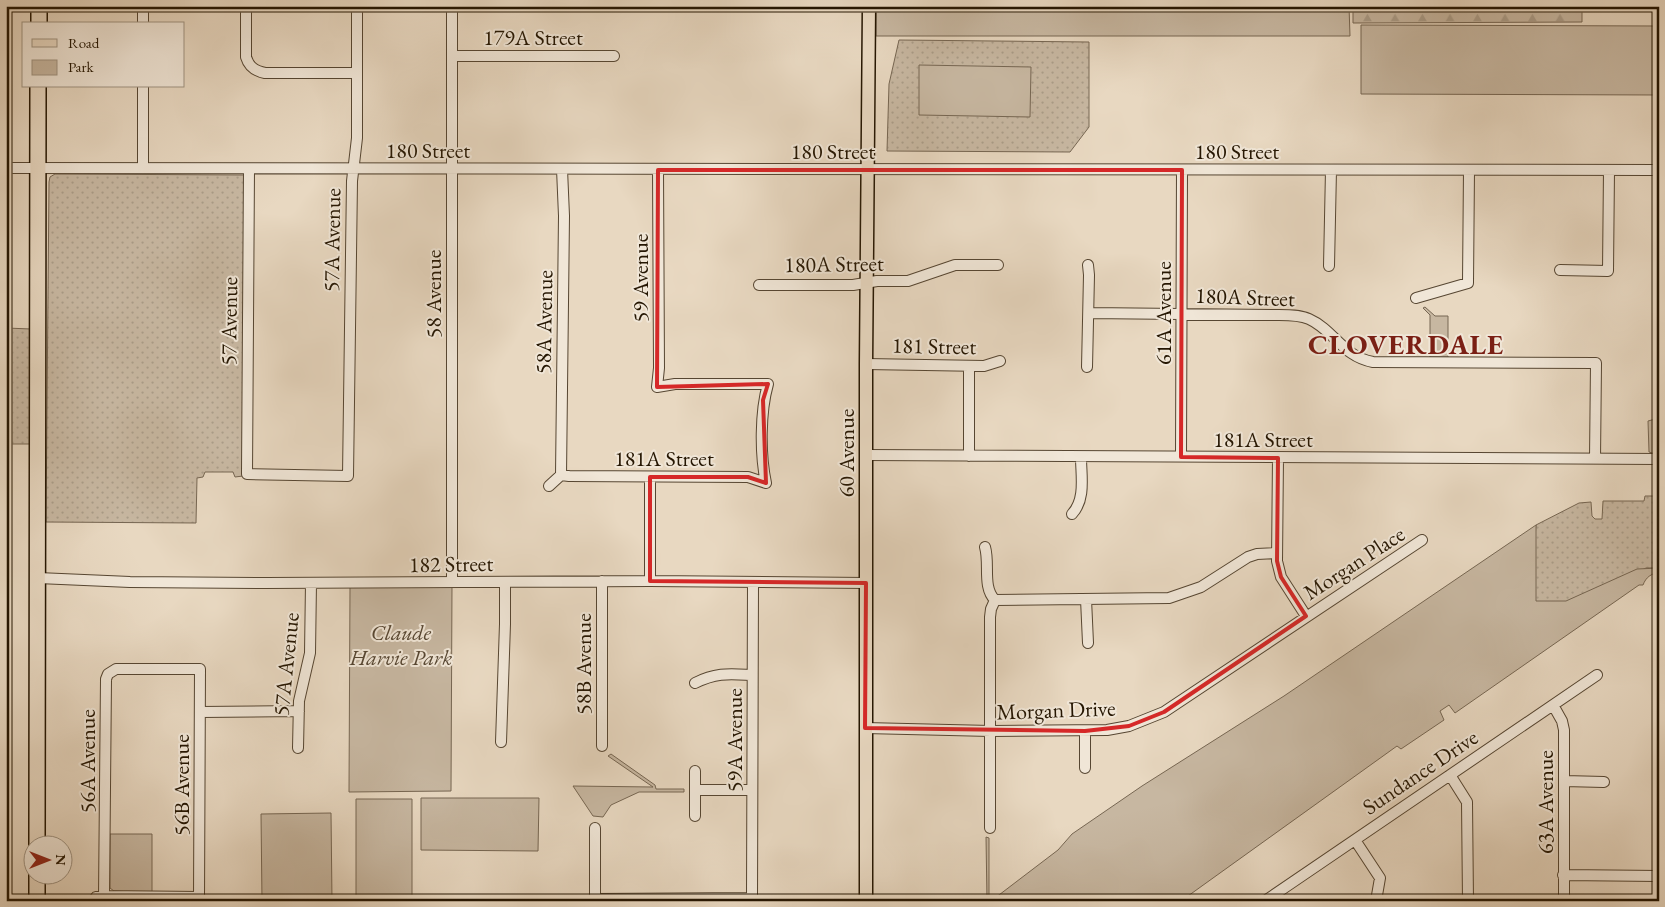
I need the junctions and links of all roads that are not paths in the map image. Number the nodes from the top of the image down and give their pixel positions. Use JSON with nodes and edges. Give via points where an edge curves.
{"nodes":[{"id":1,"x":39,"y":6,"type":"edge"},
{"id":2,"x":144,"y":6,"type":"edge"},
{"id":3,"x":246,"y":6,"type":"edge"},
{"id":4,"x":357,"y":6,"type":"edge"},
{"id":5,"x":452,"y":6,"type":"edge"},
{"id":6,"x":869,"y":6,"type":"edge"},
{"id":7,"x":39,"y":22,"type":"edge"},
{"id":8,"x":144,"y":22,"type":"edge"},
{"id":9,"x":452,"y":56,"type":"junction"},
{"id":10,"x":614,"y":56,"type":"dead end"},
{"id":11,"x":357,"y":73,"type":"junction"},
{"id":12,"x":38,"y":88,"type":"edge"},
{"id":13,"x":143,"y":88,"type":"edge"},
{"id":14,"x":6,"y":168,"type":"edge"},
{"id":15,"x":39,"y":168,"type":"junction"},
{"id":16,"x":143,"y":168,"type":"junction"},
{"id":17,"x":353,"y":168,"type":"junction"},
{"id":18,"x":249,"y":169,"type":"junction"},
{"id":19,"x":452,"y":169,"type":"junction"},
{"id":20,"x":562,"y":169,"type":"junction"},
{"id":21,"x":658,"y":170,"type":"junction"},
{"id":22,"x":868,"y":170,"type":"junction"},
{"id":23,"x":1182,"y":170,"type":"junction"},
{"id":24,"x":1331,"y":170,"type":"junction"},
{"id":25,"x":1469,"y":170,"type":"junction"},
{"id":26,"x":1609,"y":170,"type":"junction"},
{"id":27,"x":1659,"y":170,"type":"edge"},
{"id":28,"x":998,"y":265,"type":"dead end"},
{"id":29,"x":1088,"y":265,"type":"dead end"},
{"id":30,"x":1329,"y":266,"type":"dead end"},
{"id":31,"x":1560,"y":270,"type":"dead end"},
{"id":32,"x":867,"y":283,"type":"junction"},
{"id":33,"x":759,"y":284,"type":"dead end"},
{"id":34,"x":1416,"y":298,"type":"dead end"},
{"id":35,"x":1089,"y":313,"type":"junction"},
{"id":36,"x":1181,"y":314,"type":"junction"},
{"id":37,"x":1000,"y":361,"type":"dead end"},
{"id":38,"x":866,"y":364,"type":"junction"},
{"id":39,"x":970,"y":366,"type":"junction"},
{"id":40,"x":1087,"y":367,"type":"dead end"},
{"id":41,"x":866,"y":455,"type":"junction"},
{"id":42,"x":969,"y":456,"type":"junction"},
{"id":43,"x":1081,"y":457,"type":"junction"},
{"id":44,"x":1181,"y":457,"type":"junction"},
{"id":45,"x":1278,"y":458,"type":"junction"},
{"id":46,"x":1595,"y":459,"type":"junction"},
{"id":47,"x":1659,"y":459,"type":"edge"},
{"id":48,"x":247,"y":474,"type":"joint"},
{"id":49,"x":561,"y":475,"type":"junction"},
{"id":50,"x":650,"y":477,"type":"junction"},
{"id":51,"x":766,"y":484,"type":"joint"},
{"id":52,"x":549,"y":486,"type":"dead end"},
{"id":53,"x":1072,"y":514,"type":"dead end"},
{"id":54,"x":1422,"y":540,"type":"dead end"},
{"id":55,"x":985,"y":547,"type":"dead end"},
{"id":56,"x":1277,"y":553,"type":"junction"},
{"id":57,"x":38,"y":578,"type":"junction"},
{"id":58,"x":602,"y":581,"type":"junction"},
{"id":59,"x":650,"y":581,"type":"junction"},
{"id":60,"x":452,"y":582,"type":"junction"},
{"id":61,"x":505,"y":582,"type":"junction"},
{"id":62,"x":311,"y":583,"type":"junction"},
{"id":63,"x":753,"y":583,"type":"junction"},
{"id":64,"x":866,"y":583,"type":"junction"},
{"id":65,"x":1086,"y":599,"type":"junction"},
{"id":66,"x":996,"y":600,"type":"junction"},
{"id":67,"x":1306,"y":616,"type":"junction"},
{"id":68,"x":1088,"y":644,"type":"dead end"},
{"id":69,"x":200,"y":668,"type":"joint"},
{"id":70,"x":752,"y":674,"type":"junction"},
{"id":71,"x":1597,"y":675,"type":"dead end"},
{"id":72,"x":696,"y":683,"type":"dead end"},
{"id":73,"x":1553,"y":706,"type":"junction"},
{"id":74,"x":299,"y":711,"type":"junction"},
{"id":75,"x":200,"y":712,"type":"junction"},
{"id":76,"x":866,"y":728,"type":"junction"},
{"id":77,"x":991,"y":731,"type":"junction"},
{"id":78,"x":1084,"y":731,"type":"junction"},
{"id":79,"x":501,"y":742,"type":"dead end"},
{"id":80,"x":602,"y":746,"type":"dead end"},
{"id":81,"x":298,"y":748,"type":"dead end"},
{"id":82,"x":1086,"y":768,"type":"dead end"},
{"id":83,"x":696,"y":771,"type":"dead end"},
{"id":84,"x":1450,"y":775,"type":"junction"},
{"id":85,"x":1564,"y":782,"type":"junction"},
{"id":86,"x":1604,"y":782,"type":"dead end"},
{"id":87,"x":695,"y":790,"type":"junction"},
{"id":88,"x":752,"y":790,"type":"junction"},
{"id":89,"x":695,"y":816,"type":"dead end"},
{"id":90,"x":595,"y":828,"type":"dead end"},
{"id":91,"x":990,"y":828,"type":"dead end"},
{"id":92,"x":37,"y":834,"type":"edge"},
{"id":93,"x":1355,"y":840,"type":"junction"},
{"id":94,"x":1563,"y":875,"type":"junction"},
{"id":95,"x":1659,"y":876,"type":"edge"},
{"id":96,"x":37,"y":884,"type":"edge"},
{"id":97,"x":104,"y":896,"type":"junction"},
{"id":98,"x":199,"y":899,"type":"edge"},
{"id":99,"x":596,"y":900,"type":"edge"},
{"id":100,"x":37,"y":901,"type":"edge"},
{"id":101,"x":94,"y":901,"type":"edge"},
{"id":102,"x":866,"y":901,"type":"edge"},
{"id":103,"x":1265,"y":901,"type":"edge"},
{"id":104,"x":1376,"y":901,"type":"edge"},
{"id":105,"x":1468,"y":901,"type":"edge"},
{"id":106,"x":1564,"y":901,"type":"edge"}],
"edges":[{"from":1,"to":7,"type":"highway"},
{"from":2,"to":8,"type":"street"},
{"from":3,"to":11,"type":"street","via":[[246,57],[254,69],[265,73]]},
{"from":4,"to":11,"type":"street","name":"57A Avenue"},
{"from":5,"to":9,"type":"street","name":"58 Avenue"},
{"from":6,"to":22,"type":"main road","name":"60 Avenue"},
{"from":9,"to":10,"type":"street","name":"179A Street"},
{"from":9,"to":19,"type":"street","name":"58 Avenue"},
{"from":11,"to":17,"type":"street","name":"57A Avenue","via":[[357,138]]},
{"from":12,"to":15,"type":"highway"},
{"from":13,"to":16,"type":"street"},
{"from":14,"to":15,"type":"street","name":"180 Street"},
{"from":15,"to":16,"type":"street","name":"180 Street"},
{"from":15,"to":57,"type":"highway"},
{"from":16,"to":18,"type":"street","name":"180 Street"},
{"from":17,"to":18,"type":"street","name":"180 Street"},
{"from":17,"to":19,"type":"street","name":"180 Street"},
{"from":17,"to":48,"type":"street","name":"57A Avenue","via":[[348,476]]},
{"from":18,"to":48,"type":"street","name":"57 Avenue"},
{"from":19,"to":20,"type":"street","name":"180 Street"},
{"from":19,"to":60,"type":"street","name":"58 Avenue"},
{"from":20,"to":21,"type":"street","name":"180 Street"},
{"from":20,"to":49,"type":"street","name":"58A Avenue"},
{"from":21,"to":22,"type":"street","name":"180 Street"},
{"from":21,"to":51,"type":"street","name":"59 Avenue","via":[[657,387],[675,384],[768,384],[763,400],[762,466]]},
{"from":22,"to":23,"type":"street","name":"180 Street"},
{"from":22,"to":32,"type":"main road","name":"60 Avenue"},
{"from":23,"to":24,"type":"street","name":"180 Street"},
{"from":23,"to":36,"type":"street","name":"61A Avenue"},
{"from":24,"to":25,"type":"street","name":"180 Street"},
{"from":24,"to":30,"type":"street"},
{"from":25,"to":26,"type":"street","name":"180 Street"},
{"from":25,"to":34,"type":"street","via":[[1468,283]]},
{"from":26,"to":27,"type":"street","name":"180 Street"},
{"from":26,"to":31,"type":"street","via":[[1608,271]]},
{"from":28,"to":32,"type":"street","name":"180A Street","via":[[955,265],[908,281]]},
{"from":29,"to":35,"type":"street"},
{"from":32,"to":33,"type":"street","name":"180A Street"},
{"from":32,"to":38,"type":"main road","name":"60 Avenue"},
{"from":35,"to":36,"type":"street","name":"180A Street"},
{"from":35,"to":40,"type":"street"},
{"from":36,"to":44,"type":"street","name":"61A Avenue"},
{"from":36,"to":46,"type":"street","name":"180A Street","via":[[1303,317],[1318,324],[1353,355],[1373,362],[1596,363]]},
{"from":37,"to":39,"type":"street","name":"181 Street"},
{"from":38,"to":39,"type":"street","name":"181 Street"},
{"from":38,"to":41,"type":"main road","name":"60 Avenue"},
{"from":39,"to":42,"type":"street"},
{"from":41,"to":42,"type":"street","name":"181A Street"},
{"from":41,"to":64,"type":"main road","name":"60 Avenue"},
{"from":42,"to":43,"type":"street","name":"181A Street"},
{"from":43,"to":44,"type":"street","name":"181A Street"},
{"from":43,"to":53,"type":"street","via":[[1081,499]]},
{"from":44,"to":45,"type":"street","name":"181A Street"},
{"from":45,"to":46,"type":"street","name":"181A Street"},
{"from":45,"to":56,"type":"street"},
{"from":46,"to":47,"type":"street","name":"181A Street"},
{"from":49,"to":50,"type":"street","name":"181A Street"},
{"from":49,"to":52,"type":"street"},
{"from":50,"to":51,"type":"street","name":"181A Street","via":[[748,477]]},
{"from":50,"to":59,"type":"street"},
{"from":54,"to":67,"type":"street","name":"Morgan Place"},
{"from":55,"to":66,"type":"street","via":[[988,586]]},
{"from":56,"to":65,"type":"street","via":[[1248,557],[1202,587],[1181,595],[1154,599]]},
{"from":56,"to":67,"type":"street","via":[[1281,577]]},
{"from":57,"to":62,"type":"street","name":"182 Street"},
{"from":57,"to":92,"type":"highway"},
{"from":58,"to":59,"type":"street","name":"182 Street"},
{"from":58,"to":61,"type":"street","name":"182 Street"},
{"from":58,"to":80,"type":"street","name":"58B Avenue"},
{"from":59,"to":63,"type":"street","name":"182 Street"},
{"from":60,"to":61,"type":"street","name":"182 Street"},
{"from":60,"to":62,"type":"street","name":"182 Street"},
{"from":61,"to":79,"type":"street"},
{"from":62,"to":74,"type":"street","name":"57A Avenue","via":[[310,653],[300,690]]},
{"from":63,"to":64,"type":"street","name":"182 Street"},
{"from":63,"to":70,"type":"street","name":"59A Avenue"},
{"from":64,"to":76,"type":"main road","name":"60 Avenue"},
{"from":65,"to":66,"type":"street"},
{"from":65,"to":68,"type":"street"},
{"from":66,"to":77,"type":"street","via":[[990,617]]},
{"from":67,"to":78,"type":"street","name":"Morgan Drive","via":[[1164,712],[1129,726]]},
{"from":69,"to":75,"type":"street","name":"56B Avenue"},
{"from":69,"to":97,"type":"street","name":"56A Avenue","via":[[116,669],[108,674]]},
{"from":70,"to":72,"type":"street","via":[[710,676]]},
{"from":70,"to":88,"type":"street","name":"59A Avenue"},
{"from":71,"to":73,"type":"street","name":"Sundance Drive"},
{"from":73,"to":84,"type":"street","name":"Sundance Drive"},
{"from":73,"to":85,"type":"street","name":"63A Avenue","via":[[1563,726]]},
{"from":74,"to":75,"type":"street"},
{"from":74,"to":81,"type":"street","name":"57A Avenue"},
{"from":75,"to":98,"type":"street","name":"56B Avenue"},
{"from":76,"to":77,"type":"street","name":"Morgan Drive"},
{"from":76,"to":102,"type":"main road","name":"60 Avenue"},
{"from":77,"to":78,"type":"street","name":"Morgan Drive"},
{"from":77,"to":91,"type":"street"},
{"from":78,"to":82,"type":"street"},
{"from":83,"to":87,"type":"street"},
{"from":84,"to":93,"type":"street","name":"Sundance Drive"},
{"from":84,"to":105,"type":"street","via":[[1467,802]]},
{"from":85,"to":86,"type":"street"},
{"from":85,"to":94,"type":"street","name":"63A Avenue"},
{"from":87,"to":88,"type":"street"},
{"from":87,"to":89,"type":"street"},
{"from":88,"to":99,"type":"street","name":"59A Avenue","via":[[752,898]]},
{"from":90,"to":99,"type":"street"},
{"from":93,"to":103,"type":"street","name":"Sundance Drive"},
{"from":93,"to":104,"type":"street","via":[[1380,878]]},
{"from":94,"to":95,"type":"street"},
{"from":94,"to":106,"type":"street","name":"63A Avenue"},
{"from":96,"to":100,"type":"highway"},
{"from":97,"to":98,"type":"street"},
{"from":97,"to":101,"type":"street"}]}
